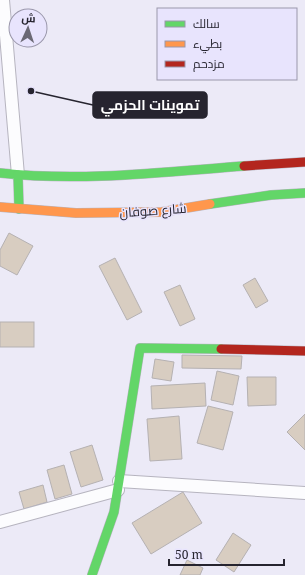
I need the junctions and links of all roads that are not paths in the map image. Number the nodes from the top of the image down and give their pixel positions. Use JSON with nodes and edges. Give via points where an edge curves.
{"nodes":[{"id":1,"x":3,"y":0,"type":"edge"},
{"id":2,"x":305,"y":162,"type":"edge"},
{"id":3,"x":0,"y":173,"type":"edge"},
{"id":4,"x":18,"y":175,"type":"junction"},
{"id":5,"x":305,"y":193,"type":"edge"},
{"id":6,"x":0,"y":207,"type":"edge"},
{"id":7,"x":19,"y":208,"type":"junction"},
{"id":8,"x":305,"y":351,"type":"edge"},
{"id":9,"x":118,"y":485,"type":"junction"},
{"id":10,"x":305,"y":493,"type":"edge"},
{"id":11,"x":0,"y":522,"type":"edge"},
{"id":12,"x":92,"y":575,"type":"edge"}],
"edges":[{"from":1,"to":4,"type":"street"},
{"from":2,"to":4,"type":"street","via":[[114,176]]},
{"from":3,"to":4,"type":"street"},
{"from":4,"to":7,"type":"street"},
{"from":5,"to":7,"type":"street","name":"شارع صوفان","via":[[272,195],[162,212],[76,214]]},
{"from":6,"to":7,"type":"street","name":"شارع صوفان"},
{"from":8,"to":9,"type":"street","via":[[140,348]]},
{"from":9,"to":10,"type":"street"},
{"from":9,"to":11,"type":"street"},
{"from":9,"to":12,"type":"street","via":[[114,512]]}]}
